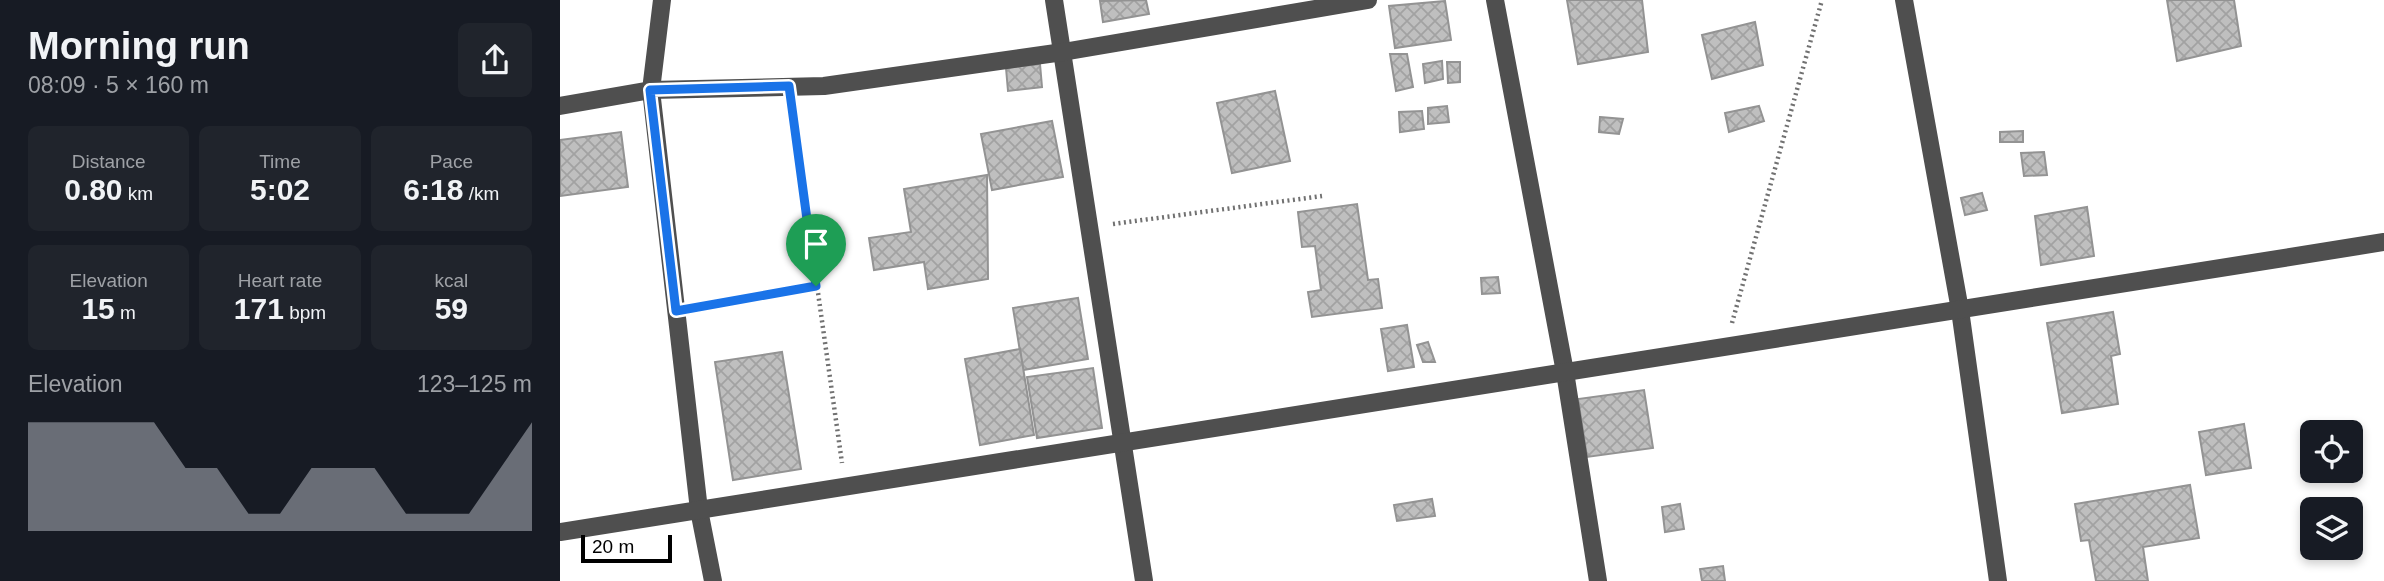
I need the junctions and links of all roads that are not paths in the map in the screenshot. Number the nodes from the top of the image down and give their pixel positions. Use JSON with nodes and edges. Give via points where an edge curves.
{"nodes":[{"id":1,"x":662,"y":0,"type":"edge"},
{"id":2,"x":1054,"y":0,"type":"edge"},
{"id":3,"x":1368,"y":0,"type":"edge"},
{"id":4,"x":1495,"y":0,"type":"edge"},
{"id":5,"x":1904,"y":0,"type":"edge"},
{"id":6,"x":1063,"y":52,"type":"junction"},
{"id":7,"x":650,"y":90,"type":"junction"},
{"id":8,"x":560,"y":106,"type":"edge"},
{"id":9,"x":2384,"y":242,"type":"edge"},
{"id":10,"x":1960,"y":310,"type":"junction"},
{"id":11,"x":1565,"y":372,"type":"junction"},
{"id":12,"x":1124,"y":443,"type":"junction"},
{"id":13,"x":699,"y":510,"type":"junction"},
{"id":14,"x":560,"y":532,"type":"edge"},
{"id":15,"x":713,"y":581,"type":"edge"},
{"id":16,"x":1144,"y":581,"type":"edge"},
{"id":17,"x":1598,"y":581,"type":"edge"},
{"id":18,"x":1998,"y":581,"type":"edge"}],
"edges":[{"from":1,"to":7,"type":"street"},
{"from":2,"to":6,"type":"street"},
{"from":3,"to":6,"type":"street"},
{"from":4,"to":11,"type":"street"},
{"from":5,"to":10,"type":"street"},
{"from":6,"to":7,"type":"street","via":[[824,86]]},
{"from":6,"to":12,"type":"street"},
{"from":7,"to":8,"type":"street"},
{"from":7,"to":13,"type":"street"},
{"from":9,"to":10,"type":"street"},
{"from":10,"to":11,"type":"street"},
{"from":10,"to":18,"type":"street"},
{"from":11,"to":12,"type":"street"},
{"from":11,"to":17,"type":"street"},
{"from":12,"to":13,"type":"street"},
{"from":12,"to":16,"type":"street"},
{"from":13,"to":14,"type":"street"},
{"from":13,"to":15,"type":"street"}]}
